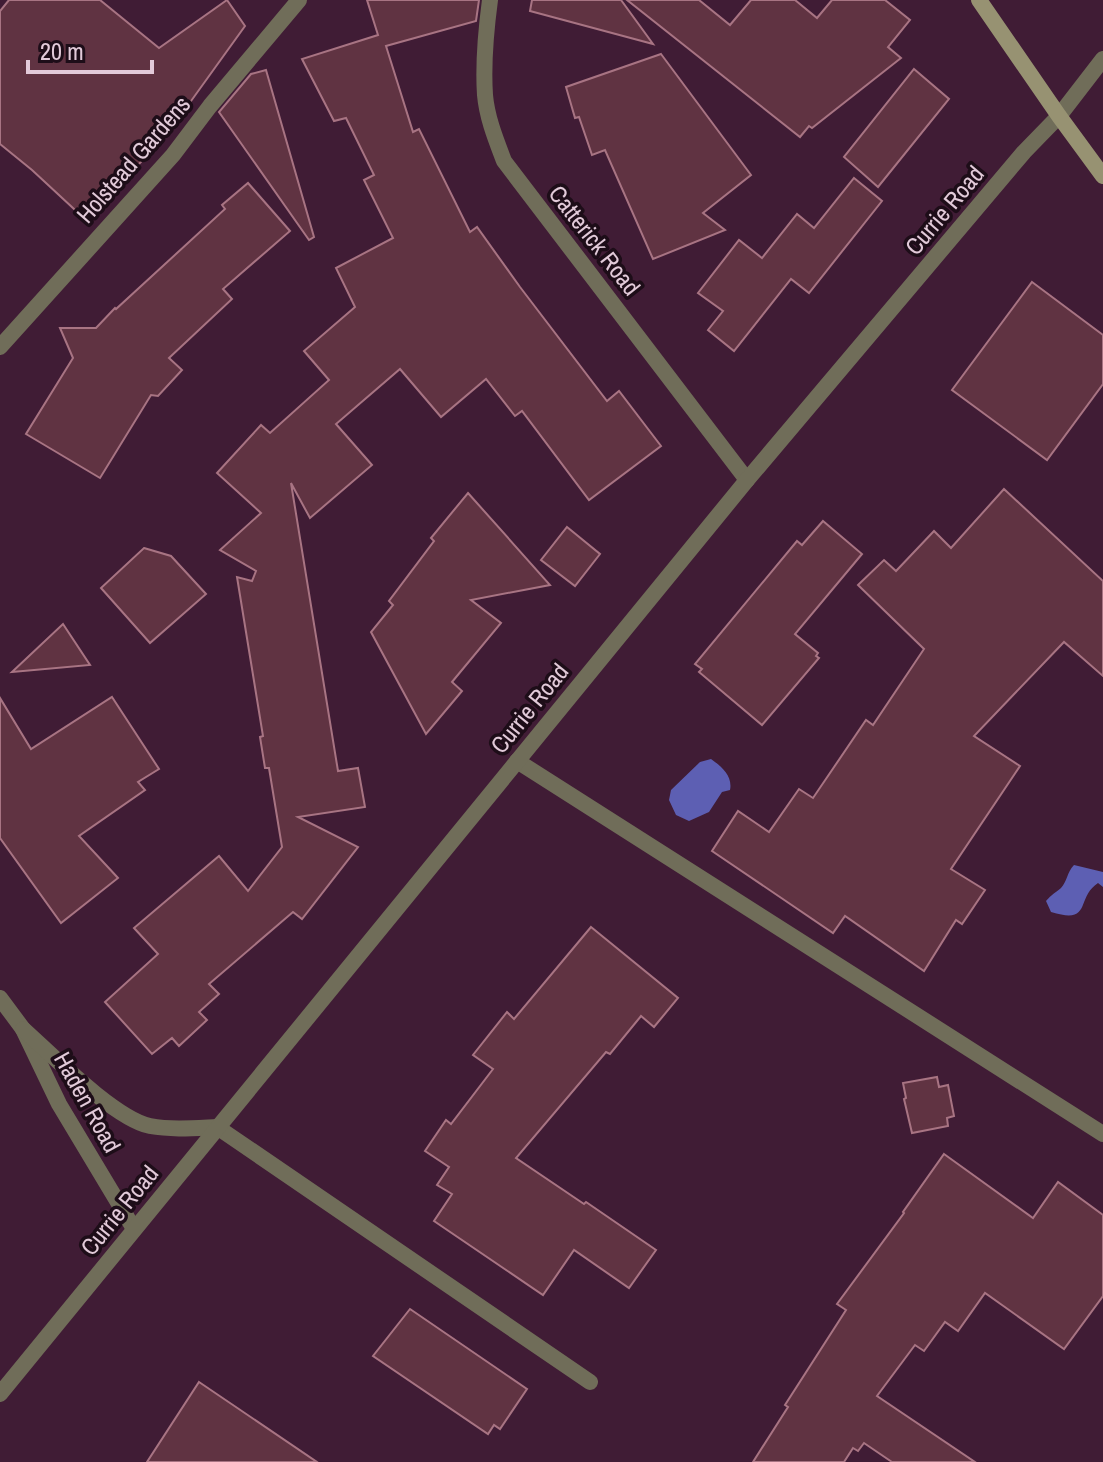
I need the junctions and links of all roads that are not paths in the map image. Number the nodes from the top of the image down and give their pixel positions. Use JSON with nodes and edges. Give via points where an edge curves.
{"nodes":[{"id":1,"x":299,"y":0,"type":"edge"},
{"id":2,"x":490,"y":0,"type":"edge"},
{"id":3,"x":979,"y":0,"type":"edge"},
{"id":4,"x":1103,"y":59,"type":"edge"},
{"id":5,"x":1059,"y":116,"type":"junction"},
{"id":6,"x":1103,"y":176,"type":"edge"},
{"id":7,"x":0,"y":347,"type":"edge"},
{"id":8,"x":747,"y":480,"type":"junction"},
{"id":9,"x":517,"y":761,"type":"junction"},
{"id":10,"x":0,"y":998,"type":"edge"},
{"id":11,"x":23,"y":1029,"type":"junction"},
{"id":12,"x":217,"y":1127,"type":"junction"},
{"id":13,"x":1103,"y":1134,"type":"edge"},
{"id":14,"x":134,"y":1229,"type":"junction"},
{"id":15,"x":590,"y":1382,"type":"dead end"},
{"id":16,"x":0,"y":1394,"type":"edge"}],
"edges":[{"from":1,"to":7,"type":"street","name":"Holstead Gardens","via":[[173,155]]},
{"from":2,"to":8,"type":"street","name":"Catterick Road","via":[[485,95],[504,161]]},
{"from":3,"to":5,"type":"street"},
{"from":4,"to":5,"type":"street","name":"Currie Road"},
{"from":5,"to":6,"type":"street"},
{"from":5,"to":8,"type":"street","name":"Currie Road"},
{"from":8,"to":9,"type":"street","name":"Currie Road"},
{"from":9,"to":12,"type":"street","name":"Currie Road"},
{"from":9,"to":13,"type":"street"},
{"from":10,"to":11,"type":"street","name":"Haden Road"},
{"from":11,"to":12,"type":"street","via":[[111,1107],[146,1126]]},
{"from":11,"to":14,"type":"street","name":"Haden Road","via":[[59,1104]]},
{"from":12,"to":14,"type":"street","name":"Currie Road"},
{"from":12,"to":15,"type":"street"},
{"from":14,"to":16,"type":"street","name":"Currie Road"}]}
